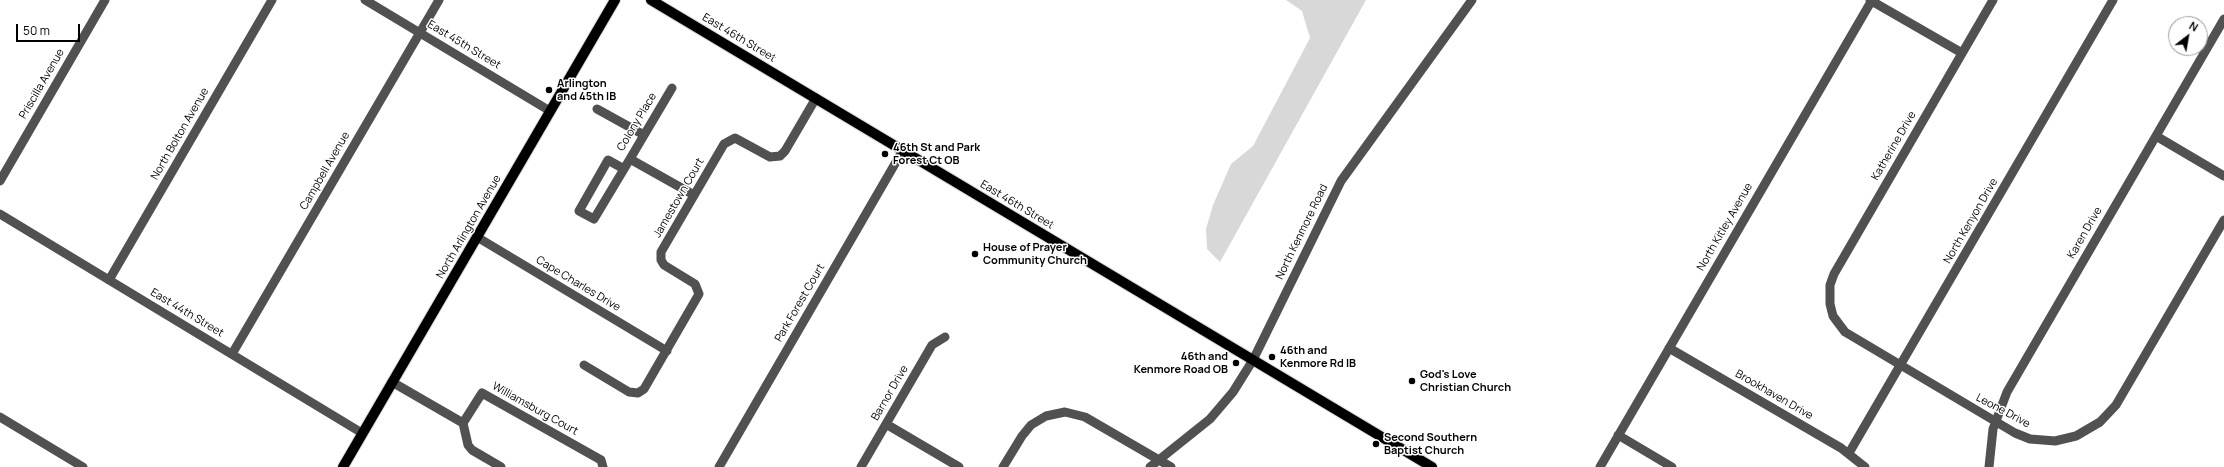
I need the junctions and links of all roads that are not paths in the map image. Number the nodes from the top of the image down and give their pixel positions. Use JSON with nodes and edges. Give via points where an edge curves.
{"nodes":[{"id":1,"x":105,"y":0,"type":"edge"},
{"id":2,"x":272,"y":0,"type":"edge"},
{"id":3,"x":366,"y":0,"type":"edge"},
{"id":4,"x":439,"y":0,"type":"edge"},
{"id":5,"x":615,"y":0,"type":"edge"},
{"id":6,"x":651,"y":0,"type":"edge"},
{"id":7,"x":1472,"y":0,"type":"edge"},
{"id":8,"x":1871,"y":0,"type":"edge"},
{"id":9,"x":1993,"y":0,"type":"edge"},
{"id":10,"x":2113,"y":0,"type":"edge"},
{"id":11,"x":2224,"y":19,"type":"edge"},
{"id":12,"x":420,"y":33,"type":"junction"},
{"id":13,"x":1962,"y":54,"type":"junction"},
{"id":14,"x":672,"y":88,"type":"dead end"},
{"id":15,"x":816,"y":98,"type":"junction"},
{"id":16,"x":597,"y":109,"type":"dead end"},
{"id":17,"x":550,"y":112,"type":"junction"},
{"id":18,"x":644,"y":135,"type":"junction"},
{"id":19,"x":2156,"y":136,"type":"junction"},
{"id":20,"x":903,"y":150,"type":"junction"},
{"id":21,"x":630,"y":159,"type":"junction"},
{"id":22,"x":624,"y":169,"type":"junction"},
{"id":23,"x":2224,"y":176,"type":"edge"},
{"id":24,"x":0,"y":181,"type":"edge"},
{"id":25,"x":694,"y":195,"type":"junction"},
{"id":26,"x":0,"y":214,"type":"edge"},
{"id":27,"x":2224,"y":220,"type":"edge"},
{"id":28,"x":477,"y":237,"type":"junction"},
{"id":29,"x":109,"y":280,"type":"junction"},
{"id":30,"x":1831,"y":308,"type":"joint"},
{"id":31,"x":946,"y":337,"type":"dead end"},
{"id":32,"x":1669,"y":348,"type":"junction"},
{"id":33,"x":667,"y":351,"type":"junction"},
{"id":34,"x":232,"y":354,"type":"junction"},
{"id":35,"x":1253,"y":360,"type":"junction"},
{"id":36,"x":584,"y":365,"type":"dead end"},
{"id":37,"x":1900,"y":366,"type":"junction"},
{"id":38,"x":392,"y":382,"type":"junction"},
{"id":39,"x":0,"y":417,"type":"edge"},
{"id":40,"x":1995,"y":422,"type":"junction"},
{"id":41,"x":463,"y":423,"type":"junction"},
{"id":42,"x":886,"y":424,"type":"junction"},
{"id":43,"x":362,"y":433,"type":"junction"},
{"id":44,"x":1618,"y":436,"type":"junction"},
{"id":45,"x":1849,"y":454,"type":"junction"},
{"id":46,"x":1159,"y":460,"type":"junction"},
{"id":47,"x":83,"y":467,"type":"edge"},
{"id":48,"x":343,"y":467,"type":"edge"},
{"id":49,"x":501,"y":467,"type":"edge"},
{"id":50,"x":603,"y":467,"type":"edge"},
{"id":51,"x":719,"y":467,"type":"edge"},
{"id":52,"x":861,"y":467,"type":"edge"},
{"id":53,"x":959,"y":467,"type":"edge"},
{"id":54,"x":1003,"y":467,"type":"edge"},
{"id":55,"x":1150,"y":467,"type":"edge"},
{"id":56,"x":1171,"y":467,"type":"edge"},
{"id":57,"x":1432,"y":467,"type":"edge"},
{"id":58,"x":1600,"y":467,"type":"edge"},
{"id":59,"x":1672,"y":467,"type":"edge"},
{"id":60,"x":1865,"y":467,"type":"edge"},
{"id":61,"x":1989,"y":467,"type":"edge"}],
"edges":[{"from":1,"to":24,"type":"street","name":"Priscilla Avenue"},
{"from":2,"to":29,"type":"street","name":"North Bolton Avenue"},
{"from":3,"to":12,"type":"street","name":"East 45th Street"},
{"from":4,"to":12,"type":"street","name":"Campbell Avenue"},
{"from":5,"to":17,"type":"main road","name":"North Arlington Avenue"},
{"from":6,"to":15,"type":"main road","name":"East 46th Street"},
{"from":7,"to":35,"type":"street","name":"North Kenmore Road","via":[[1340,181]]},
{"from":8,"to":13,"type":"street"},
{"from":8,"to":32,"type":"street","name":"North Kitley Avenue"},
{"from":9,"to":13,"type":"street","name":"Katherine Drive"},
{"from":10,"to":37,"type":"street","name":"North Kenyon Drive"},
{"from":11,"to":19,"type":"street","name":"Karen Drive"},
{"from":12,"to":17,"type":"street","name":"East 45th Street"},
{"from":12,"to":34,"type":"street","name":"Campbell Avenue"},
{"from":13,"to":30,"type":"street","name":"Katherine Drive","via":[[1834,274],[1830,289]]},
{"from":14,"to":18,"type":"street","name":"Colony Place"},
{"from":15,"to":20,"type":"main road","name":"East 46th Street"},
{"from":15,"to":25,"type":"street","name":"Jamestown Court","via":[[783,154],[770,157],[740,139],[730,139],[724,144]]},
{"from":16,"to":18,"type":"street"},
{"from":17,"to":28,"type":"main road","name":"North Arlington Avenue"},
{"from":18,"to":21,"type":"street","name":"Colony Place"},
{"from":19,"to":23,"type":"street"},
{"from":19,"to":40,"type":"street","name":"Karen Drive","via":[[2010,386]]},
{"from":20,"to":35,"type":"main road","name":"East 46th Street"},
{"from":20,"to":51,"type":"street","name":"Park Forest Court"},
{"from":21,"to":22,"type":"street","name":"Colony Place"},
{"from":21,"to":25,"type":"street"},
{"from":22,"to":22,"type":"street","name":"Colony Place","via":[[608,160],[579,211],[594,219]]},
{"from":25,"to":33,"type":"street","name":"Jamestown Court","via":[[660,254],[664,265],[695,284],[699,290],[697,300]]},
{"from":26,"to":29,"type":"street","name":"East 44th Street"},
{"from":27,"to":40,"type":"street","name":"Leone Drive","via":[[2116,404],[2103,420],[2080,435],[2055,441],[2023,436]]},
{"from":28,"to":33,"type":"street","name":"Cape Charles Drive"},
{"from":28,"to":38,"type":"main road","name":"North Arlington Avenue"},
{"from":29,"to":34,"type":"street","name":"East 44th Street"},
{"from":30,"to":37,"type":"street","name":"Leone Drive","via":[[1837,322],[1848,334]]},
{"from":31,"to":42,"type":"street","name":"Barnor Drive","via":[[932,345]]},
{"from":32,"to":44,"type":"street","name":"North Kitley Avenue"},
{"from":32,"to":45,"type":"street","name":"Brookhaven Drive"},
{"from":33,"to":36,"type":"street","name":"Jamestown Court","via":[[646,387],[638,393],[629,392]]},
{"from":34,"to":43,"type":"street","name":"East 44th Street"},
{"from":35,"to":46,"type":"street","name":"North Kenmore Road","via":[[1216,414]]},
{"from":35,"to":57,"type":"main road","name":"East 46th Street"},
{"from":37,"to":40,"type":"street","name":"Leone Drive"},
{"from":37,"to":45,"type":"street","name":"North Kenyon Drive"},
{"from":38,"to":41,"type":"street"},
{"from":38,"to":43,"type":"main road","name":"North Arlington Avenue"},
{"from":39,"to":47,"type":"street"},
{"from":40,"to":61,"type":"street","name":"Karen Drive"},
{"from":41,"to":49,"type":"street","via":[[469,447]]},
{"from":41,"to":50,"type":"street","name":"Williamsburg Court","via":[[479,395],[486,394],[601,460]]},
{"from":42,"to":52,"type":"street","name":"Barnor Drive"},
{"from":42,"to":53,"type":"street"},
{"from":43,"to":48,"type":"main road","name":"North Arlington Avenue"},
{"from":44,"to":58,"type":"street","name":"North Kitley Avenue"},
{"from":44,"to":59,"type":"street"},
{"from":45,"to":60,"type":"street","name":"Brookhaven Drive"},
{"from":46,"to":54,"type":"street","via":[[1086,417],[1065,412],[1046,416],[1031,425]]},
{"from":46,"to":55,"type":"street","name":"North Kenmore Road"},
{"from":46,"to":56,"type":"street"}]}
